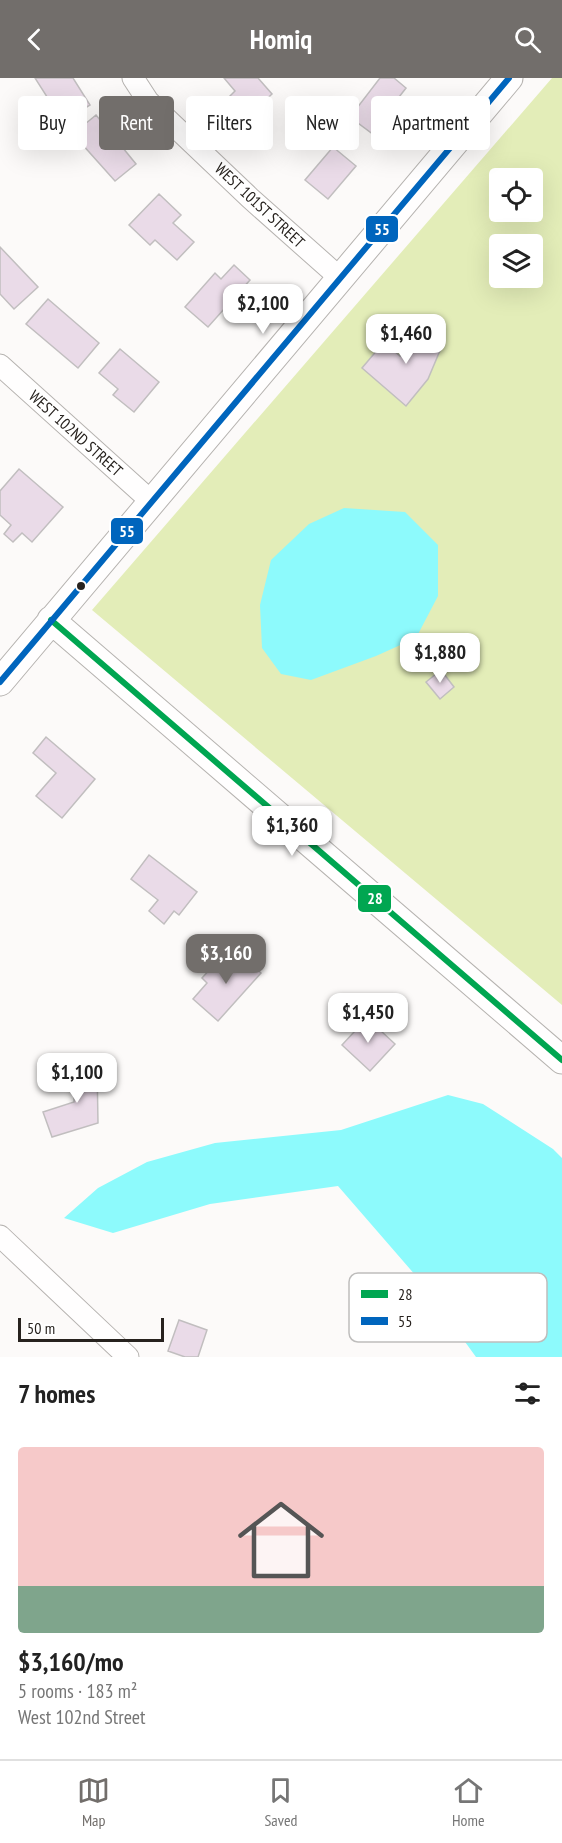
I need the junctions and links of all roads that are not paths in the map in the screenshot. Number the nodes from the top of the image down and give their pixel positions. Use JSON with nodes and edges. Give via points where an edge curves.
{"nodes":[{"id":1,"x":134,"y":78,"type":"edge"},
{"id":2,"x":509,"y":78,"type":"edge"},
{"id":3,"x":340,"y":278,"type":"junction"},
{"id":4,"x":0,"y":365,"type":"edge"},
{"id":5,"x":152,"y":502,"type":"junction"},
{"id":6,"x":51,"y":620,"type":"junction"},
{"id":7,"x":0,"y":682,"type":"edge"},
{"id":8,"x":562,"y":1060,"type":"edge"},
{"id":9,"x":0,"y":1236,"type":"edge"},
{"id":10,"x":128,"y":1357,"type":"edge"}],
"edges":[{"from":1,"to":3,"type":"street","name":"WEST 101ST STREET","via":[[148,101]]},
{"from":2,"to":3,"type":"street"},
{"from":3,"to":5,"type":"street"},
{"from":4,"to":5,"type":"street","name":"WEST 102ND STREET"},
{"from":5,"to":6,"type":"street"},
{"from":6,"to":7,"type":"street"},
{"from":6,"to":8,"type":"street"},
{"from":9,"to":10,"type":"street"}]}
